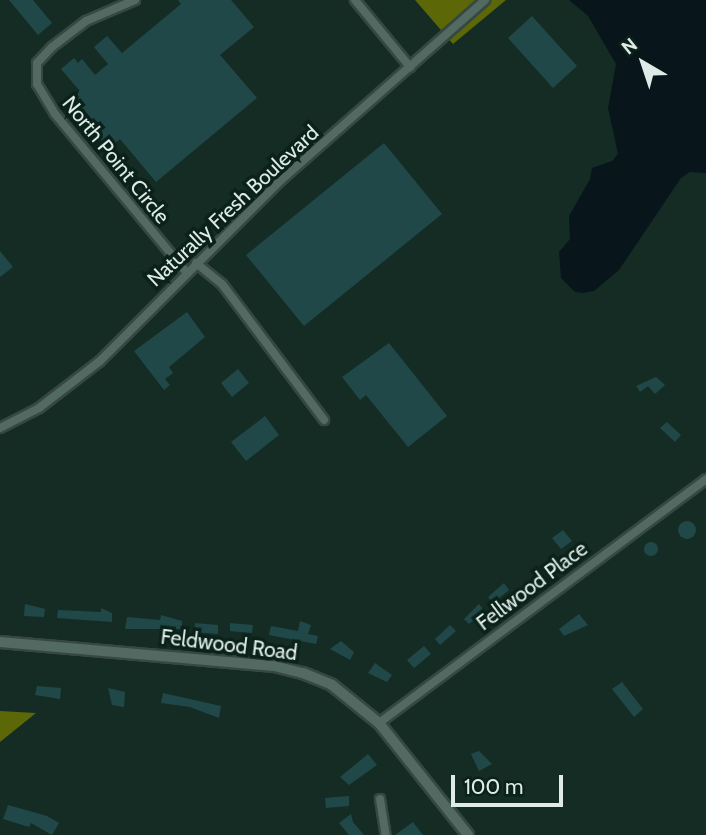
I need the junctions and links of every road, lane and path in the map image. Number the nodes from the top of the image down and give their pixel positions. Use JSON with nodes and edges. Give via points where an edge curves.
{"nodes":[{"id":1,"x":135,"y":0,"type":"edge"},
{"id":2,"x":355,"y":0,"type":"edge"},
{"id":3,"x":485,"y":0,"type":"edge"},
{"id":4,"x":410,"y":67,"type":"junction"},
{"id":5,"x":196,"y":263,"type":"junction"},
{"id":6,"x":186,"y":272,"type":"junction"},
{"id":7,"x":324,"y":420,"type":"dead end"},
{"id":8,"x":0,"y":428,"type":"edge"},
{"id":9,"x":706,"y":479,"type":"edge"},
{"id":10,"x":0,"y":642,"type":"edge"},
{"id":11,"x":379,"y":723,"type":"junction"},
{"id":12,"x":380,"y":799,"type":"dead end"},
{"id":13,"x":386,"y":835,"type":"edge"},
{"id":14,"x":468,"y":835,"type":"edge"}],
"edges":[{"from":1,"to":6,"type":"street","name":"North Point Circle","via":[[86,21],[37,63],[37,84],[48,105]]},
{"from":2,"to":4,"type":"street"},
{"from":3,"to":4,"type":"street","name":"Naturally Fresh Boulevard"},
{"from":4,"to":5,"type":"street","name":"Naturally Fresh Boulevard","via":[[281,180]]},
{"from":5,"to":6,"type":"street","name":"Naturally Fresh Boulevard"},
{"from":5,"to":7,"type":"street","via":[[222,284]]},
{"from":6,"to":8,"type":"street","name":"Naturally Fresh Boulevard","via":[[67,389]]},
{"from":9,"to":11,"type":"street","name":"Fellwood Place"},
{"from":10,"to":11,"type":"street","name":"Feldwood Road","via":[[274,666],[332,685]]},
{"from":11,"to":14,"type":"street","name":"Feldwood Road"},
{"from":12,"to":13,"type":"street"}]}
